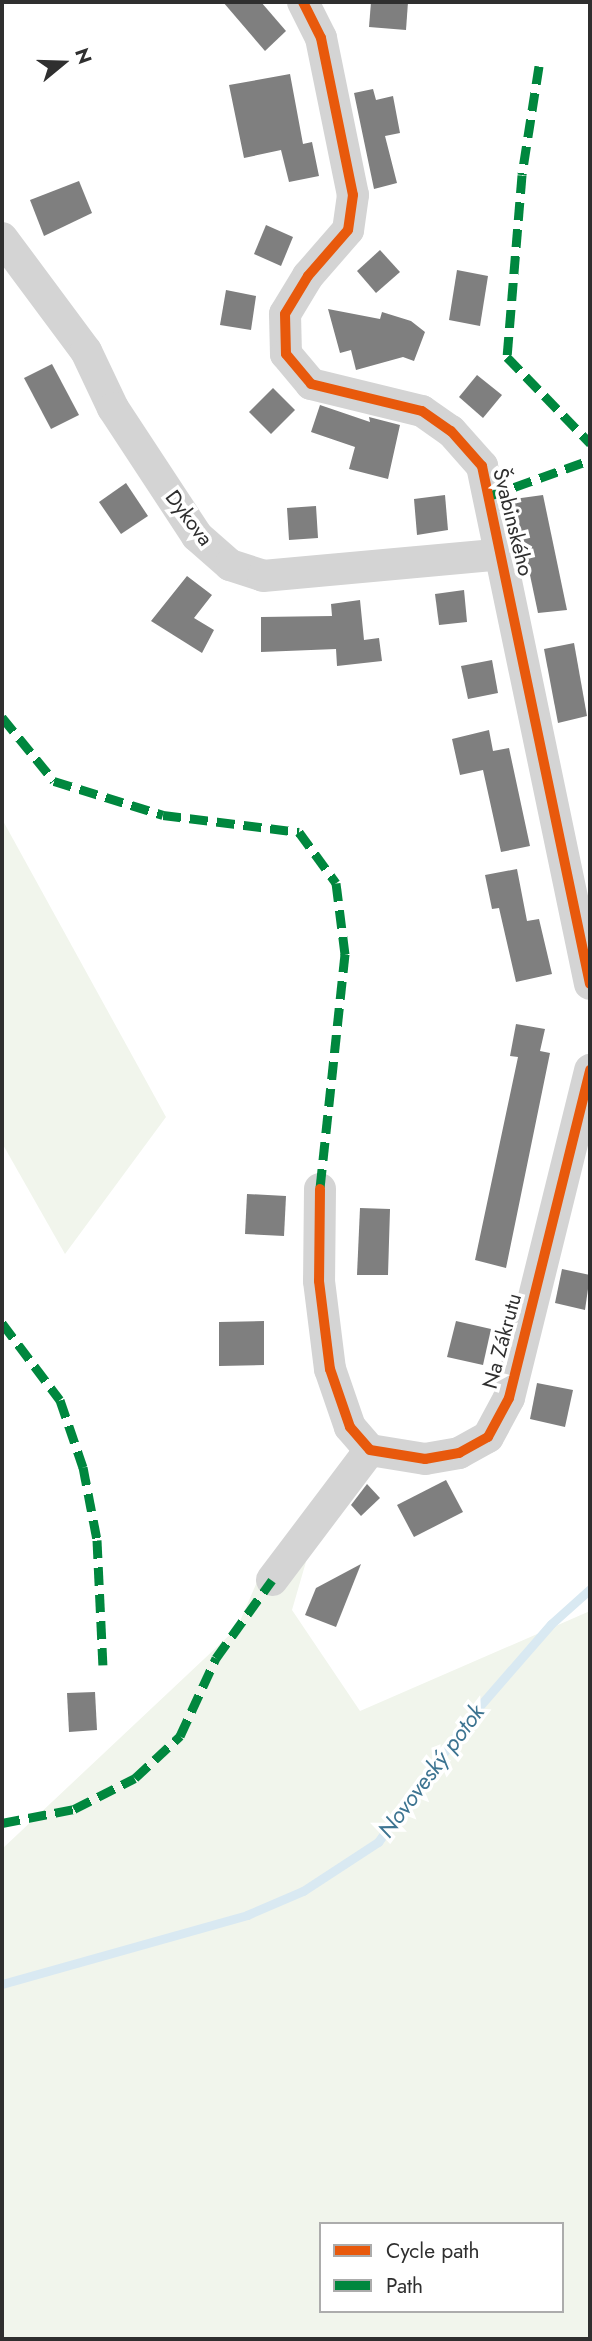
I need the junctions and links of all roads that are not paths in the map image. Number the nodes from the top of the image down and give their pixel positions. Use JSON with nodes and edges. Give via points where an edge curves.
{"nodes":[{"id":1,"x":303,"y":2,"type":"edge"},
{"id":2,"x":2,"y":238,"type":"edge"},
{"id":3,"x":503,"y":554,"type":"junction"},
{"id":4,"x":590,"y":984,"type":"edge"},
{"id":5,"x":590,"y":1070,"type":"edge"},
{"id":6,"x":320,"y":1189,"type":"dead end"},
{"id":7,"x":370,"y":1450,"type":"junction"},
{"id":8,"x":272,"y":1580,"type":"dead end"}],
"edges":[{"from":1,"to":3,"type":"street","name":"Švabinského","via":[[321,38],[353,195],[348,230],[308,276],[285,314],[286,354],[311,384],[422,411],[451,431],[482,466]]},
{"from":2,"to":3,"type":"street","name":"Dykova","via":[[86,351],[113,408],[197,536],[229,565],[263,576]]},
{"from":3,"to":4,"type":"street","name":"Švabinského"},
{"from":5,"to":7,"type":"street","name":"Na Zákrutu","via":[[509,1398],[488,1437],[459,1453],[425,1459]]},
{"from":6,"to":7,"type":"street","via":[[319,1281],[330,1369],[350,1427]]},
{"from":7,"to":8,"type":"street"}]}
